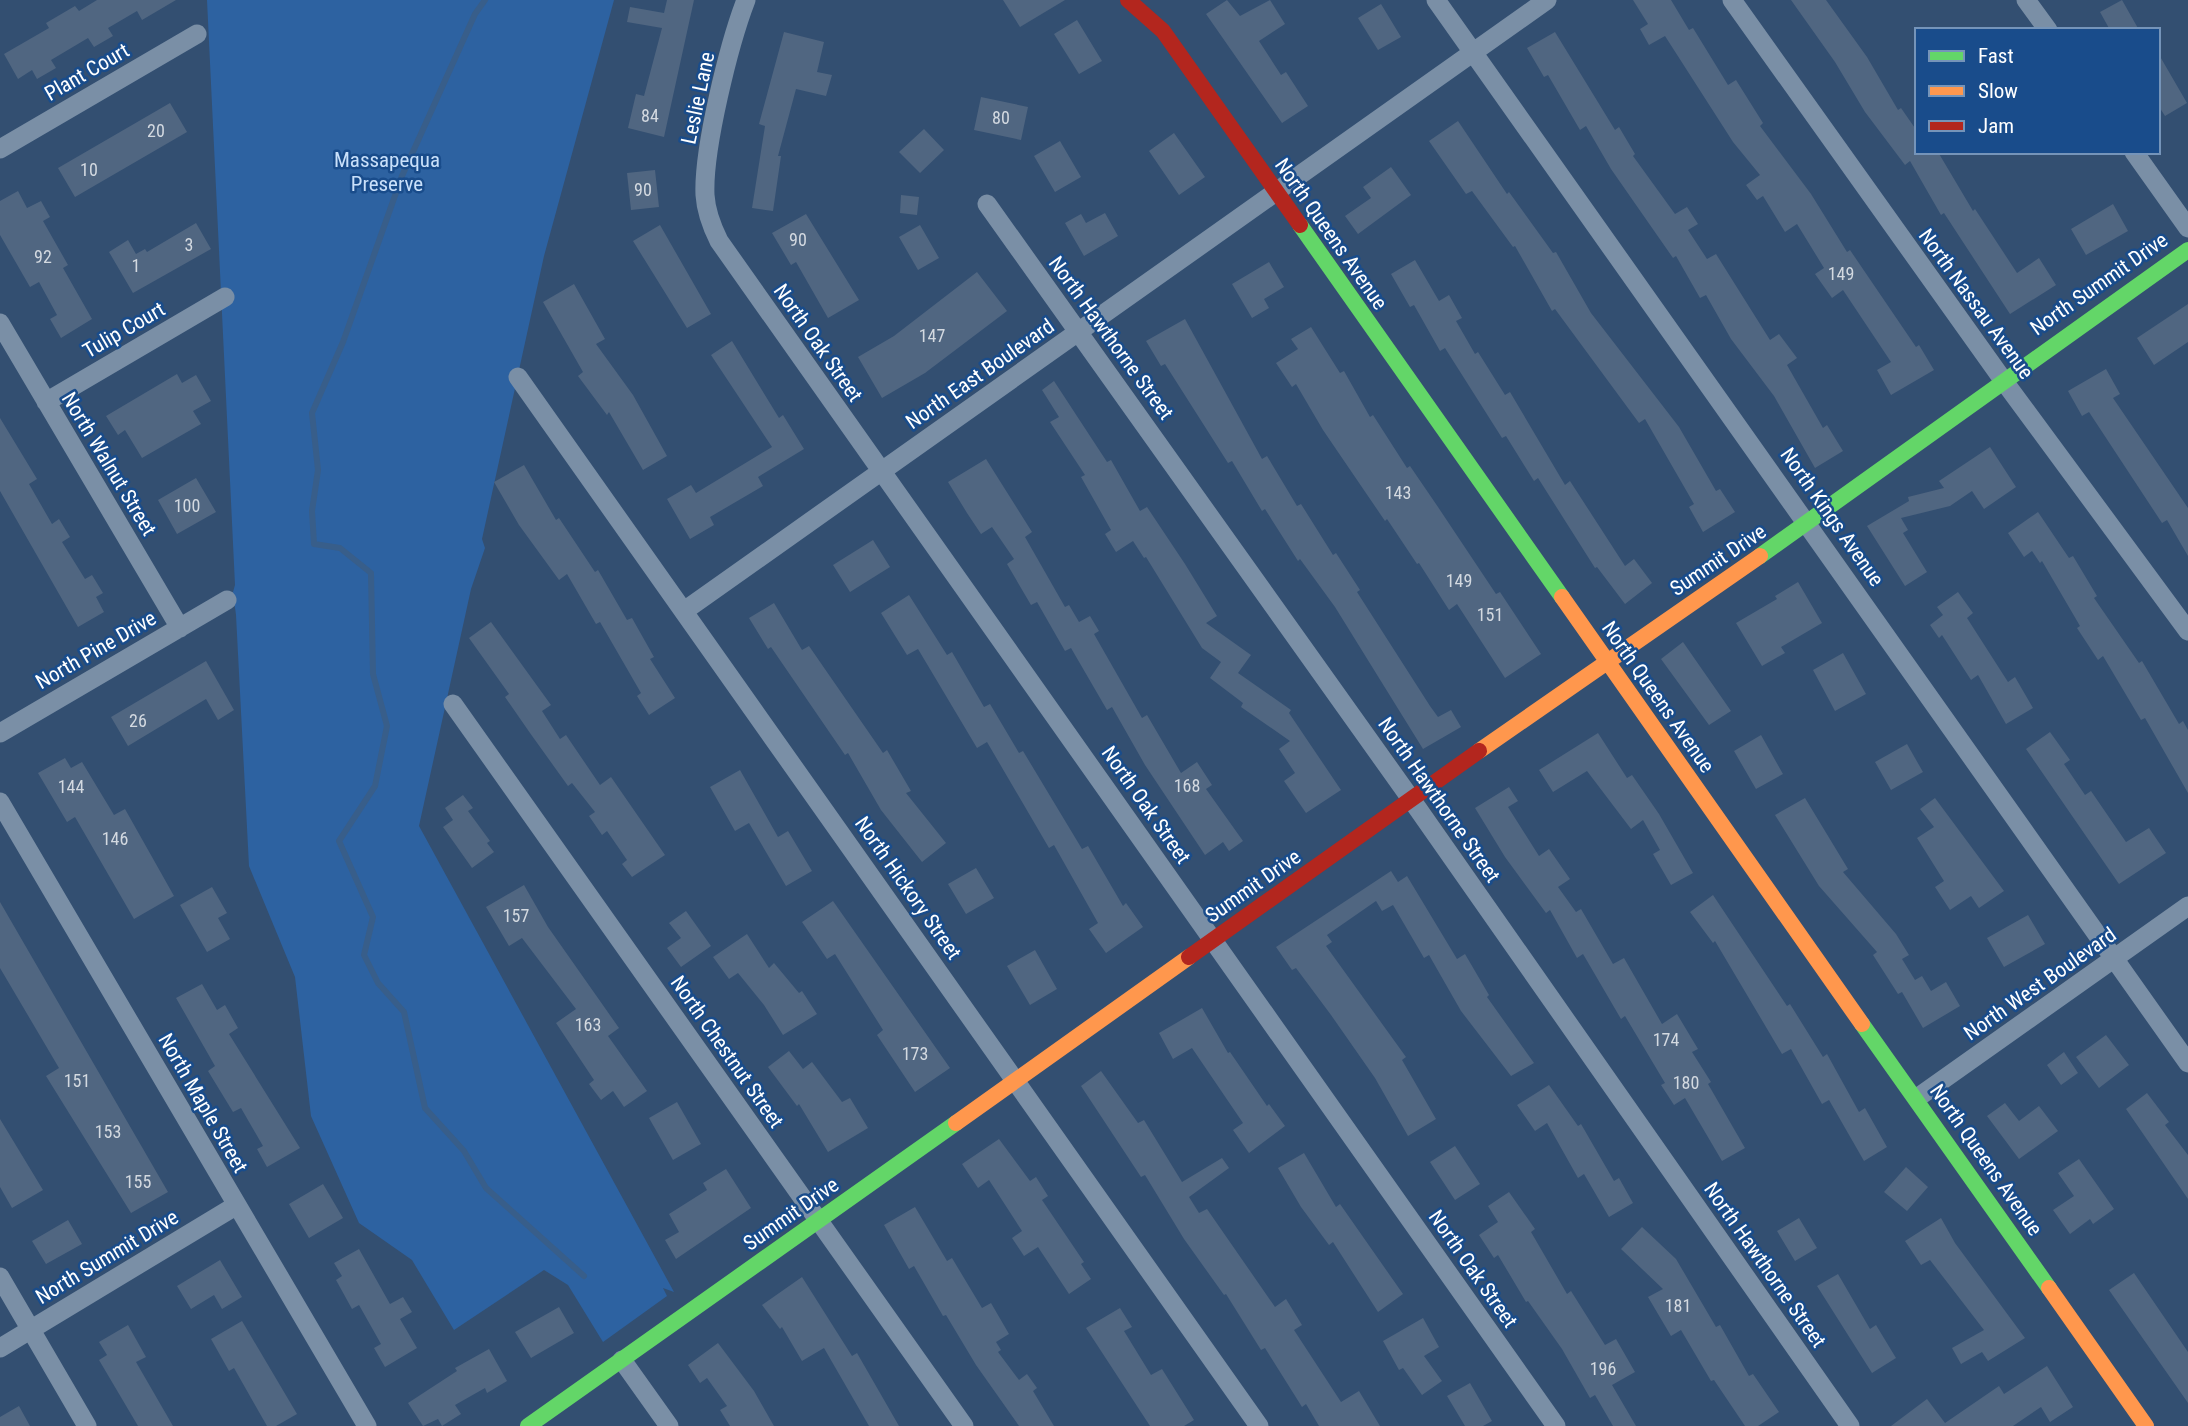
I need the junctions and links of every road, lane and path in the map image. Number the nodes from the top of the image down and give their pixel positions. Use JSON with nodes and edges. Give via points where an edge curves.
{"nodes":[{"id":1,"x":746,"y":0,"type":"edge"},
{"id":2,"x":1128,"y":0,"type":"edge"},
{"id":3,"x":1436,"y":0,"type":"edge"},
{"id":4,"x":1547,"y":0,"type":"edge"},
{"id":5,"x":1732,"y":0,"type":"edge"},
{"id":6,"x":2026,"y":0,"type":"edge"},
{"id":7,"x":2047,"y":28,"type":"edge"},
{"id":8,"x":197,"y":34,"type":"dead end"},
{"id":9,"x":1473,"y":52,"type":"junction"},
{"id":10,"x":0,"y":149,"type":"edge"},
{"id":11,"x":2135,"y":154,"type":"edge"},
{"id":12,"x":1275,"y":192,"type":"junction"},
{"id":13,"x":987,"y":204,"type":"dead end"},
{"id":14,"x":707,"y":207,"type":"joint"},
{"id":15,"x":2188,"y":228,"type":"edge"},
{"id":16,"x":2188,"y":250,"type":"edge"},
{"id":17,"x":225,"y":297,"type":"dead end"},
{"id":18,"x":0,"y":323,"type":"edge"},
{"id":19,"x":1078,"y":332,"type":"junction"},
{"id":20,"x":518,"y":377,"type":"dead end"},
{"id":21,"x":2003,"y":380,"type":"junction"},
{"id":22,"x":46,"y":402,"type":"junction"},
{"id":23,"x":881,"y":471,"type":"junction"},
{"id":24,"x":1808,"y":524,"type":"junction"},
{"id":25,"x":228,"y":600,"type":"dead end"},
{"id":26,"x":684,"y":611,"type":"junction"},
{"id":27,"x":180,"y":628,"type":"junction"},
{"id":28,"x":2188,"y":631,"type":"edge"},
{"id":29,"x":1606,"y":661,"type":"junction"},
{"id":30,"x":453,"y":704,"type":"dead end"},
{"id":31,"x":0,"y":733,"type":"edge"},
{"id":32,"x":1412,"y":799,"type":"junction"},
{"id":33,"x":0,"y":802,"type":"edge"},
{"id":34,"x":2188,"y":906,"type":"edge"},
{"id":35,"x":1213,"y":940,"type":"junction"},
{"id":36,"x":2115,"y":958,"type":"junction"},
{"id":37,"x":2188,"y":1063,"type":"edge"},
{"id":38,"x":1016,"y":1080,"type":"junction"},
{"id":39,"x":1917,"y":1098,"type":"junction"},
{"id":40,"x":237,"y":1205,"type":"junction"},
{"id":41,"x":818,"y":1220,"type":"junction"},
{"id":42,"x":0,"y":1277,"type":"edge"},
{"id":43,"x":31,"y":1330,"type":"junction"},
{"id":44,"x":0,"y":1348,"type":"edge"},
{"id":45,"x":622,"y":1360,"type":"junction"},
{"id":46,"x":87,"y":1426,"type":"edge"},
{"id":47,"x":367,"y":1426,"type":"edge"},
{"id":48,"x":528,"y":1426,"type":"edge"},
{"id":49,"x":669,"y":1426,"type":"edge"},
{"id":50,"x":964,"y":1426,"type":"edge"},
{"id":51,"x":1259,"y":1426,"type":"edge"},
{"id":52,"x":1556,"y":1426,"type":"edge"},
{"id":53,"x":1850,"y":1426,"type":"edge"},
{"id":54,"x":2146,"y":1426,"type":"edge"}],
"edges":[{"from":1,"to":14,"type":"street","name":"Leslie Lane","via":[[707,163]]},
{"from":2,"to":12,"type":"street","name":"North Queens Avenue","via":[[1163,31]]},
{"from":3,"to":9,"type":"street","name":"North Kings Avenue"},
{"from":4,"to":9,"type":"street","name":"North East Boulevard"},
{"from":5,"to":21,"type":"street","name":"North Nassau Avenue"},
{"from":6,"to":7,"type":"street"},
{"from":8,"to":10,"type":"street","name":"Plant Court"},
{"from":9,"to":12,"type":"street","name":"North East Boulevard"},
{"from":9,"to":24,"type":"street","name":"North Kings Avenue"},
{"from":11,"to":15,"type":"street"},
{"from":12,"to":19,"type":"street","name":"North East Boulevard"},
{"from":12,"to":29,"type":"street","name":"North Queens Avenue"},
{"from":13,"to":19,"type":"street","name":"North Hawthorne Street"},
{"from":14,"to":23,"type":"street","name":"North Oak Street","via":[[719,241]]},
{"from":16,"to":21,"type":"street","name":"North Summit Drive"},
{"from":17,"to":22,"type":"street","name":"Tulip Court"},
{"from":18,"to":22,"type":"street","name":"North Walnut Street"},
{"from":19,"to":23,"type":"street","name":"North East Boulevard"},
{"from":19,"to":32,"type":"street","name":"North Hawthorne Street"},
{"from":20,"to":26,"type":"street","name":"North Hickory Street"},
{"from":21,"to":24,"type":"street","name":"Summit Drive"},
{"from":21,"to":28,"type":"street","name":"North Nassau Avenue"},
{"from":22,"to":27,"type":"street","name":"North Walnut Street"},
{"from":23,"to":26,"type":"street","name":"North East Boulevard"},
{"from":23,"to":35,"type":"street","name":"North Oak Street"},
{"from":24,"to":29,"type":"street","name":"Summit Drive"},
{"from":24,"to":36,"type":"street","name":"North Kings Avenue"},
{"from":25,"to":27,"type":"street","name":"North Pine Drive"},
{"from":26,"to":38,"type":"street","name":"North Hickory Street"},
{"from":27,"to":31,"type":"street","name":"North Pine Drive"},
{"from":29,"to":32,"type":"street","name":"Summit Drive"},
{"from":29,"to":39,"type":"street","name":"North Queens Avenue"},
{"from":30,"to":41,"type":"street","name":"North Chestnut Street"},
{"from":32,"to":35,"type":"street","name":"Summit Drive"},
{"from":32,"to":53,"type":"street","name":"North Hawthorne Street"},
{"from":33,"to":40,"type":"street","name":"North Maple Street"},
{"from":34,"to":36,"type":"street","name":"North West Boulevard"},
{"from":35,"to":38,"type":"street","name":"Summit Drive"},
{"from":35,"to":52,"type":"street","name":"North Oak Street"},
{"from":36,"to":37,"type":"street","name":"North Kings Avenue"},
{"from":36,"to":39,"type":"street","name":"North West Boulevard"},
{"from":38,"to":41,"type":"street","name":"Summit Drive"},
{"from":38,"to":51,"type":"street","name":"North Hickory Street"},
{"from":39,"to":54,"type":"street","name":"North Queens Avenue"},
{"from":40,"to":43,"type":"street","name":"North Summit Drive"},
{"from":40,"to":47,"type":"street","name":"North Maple Street"},
{"from":41,"to":45,"type":"street","name":"Summit Drive"},
{"from":41,"to":50,"type":"street","name":"North Chestnut Street"},
{"from":42,"to":43,"type":"street"},
{"from":43,"to":44,"type":"street","name":"North Summit Drive"},
{"from":43,"to":46,"type":"street"},
{"from":45,"to":48,"type":"street","name":"Summit Drive"},
{"from":45,"to":49,"type":"street"}]}
